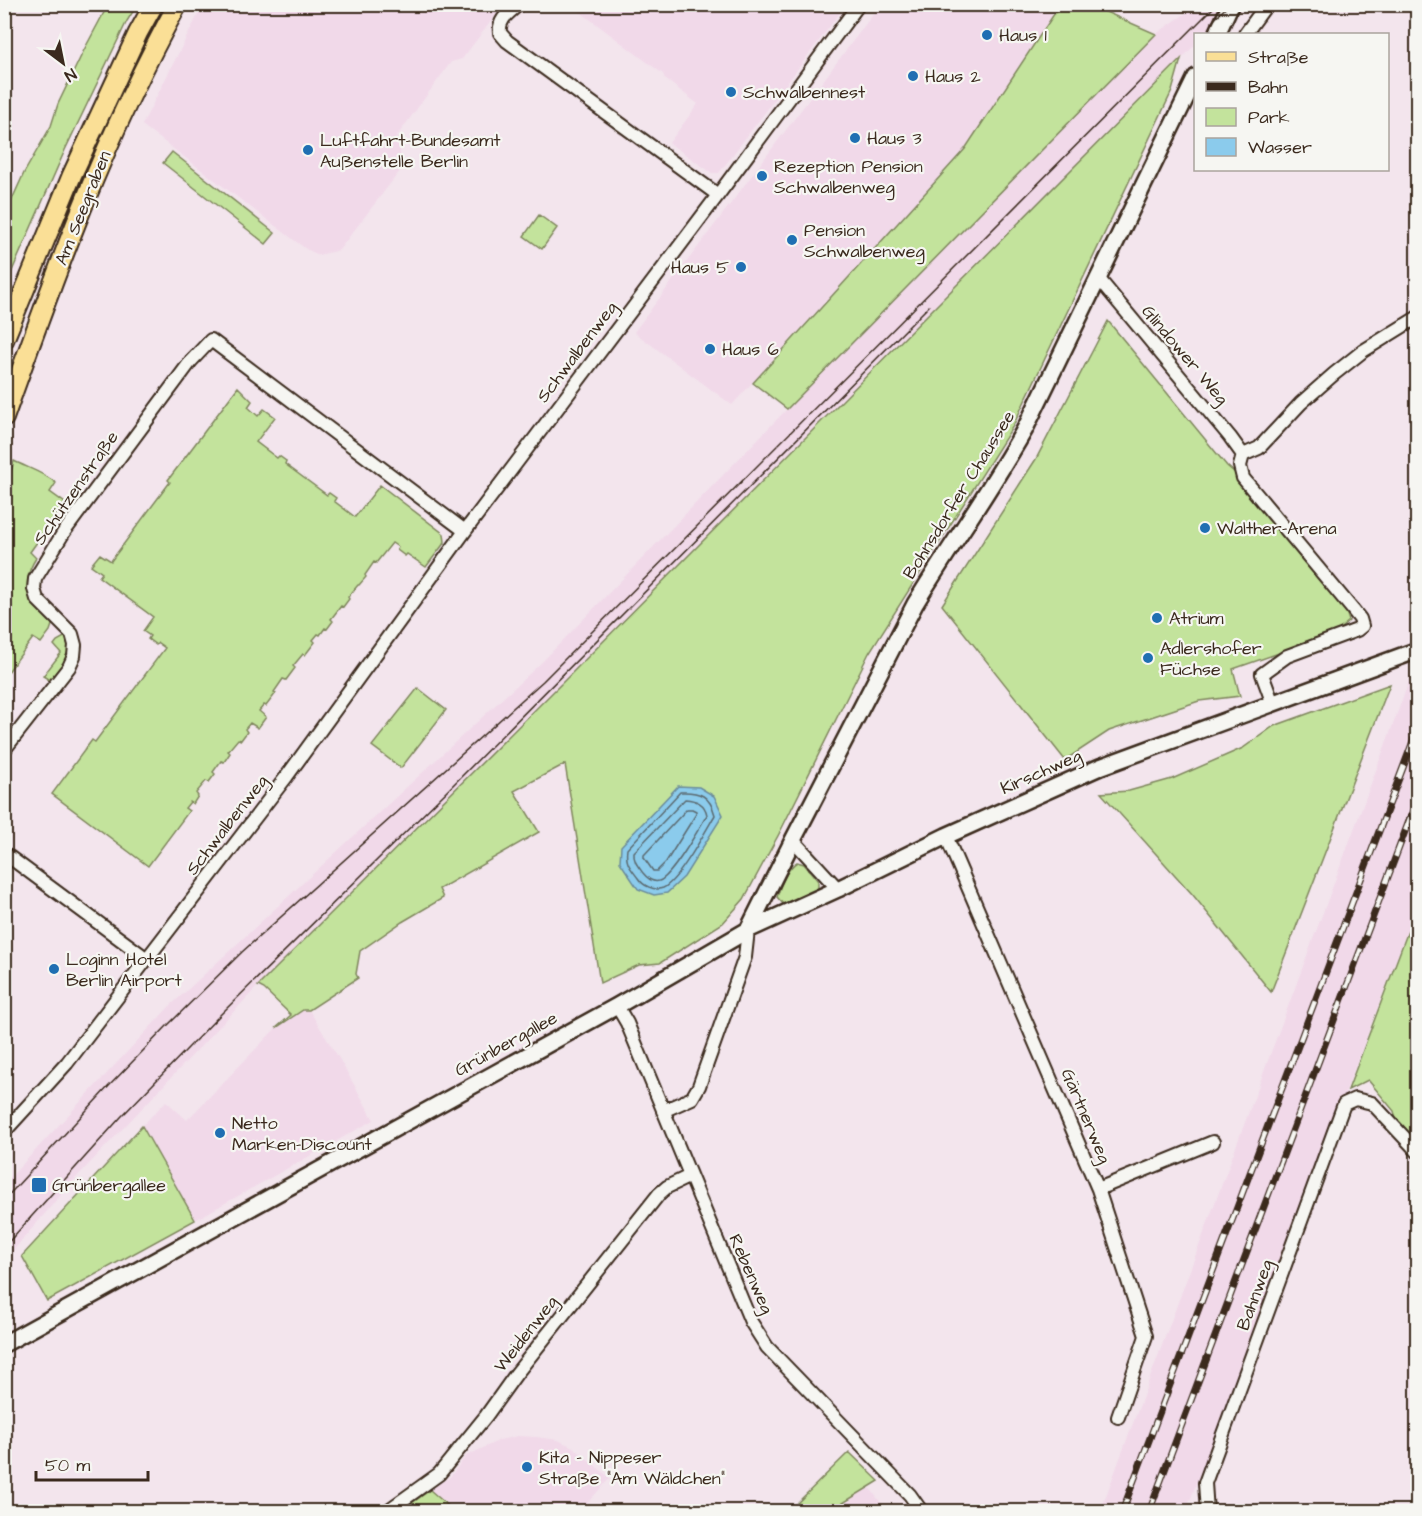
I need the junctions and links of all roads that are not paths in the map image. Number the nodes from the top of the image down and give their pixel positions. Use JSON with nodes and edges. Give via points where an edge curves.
{"nodes":[{"id":1,"x":154,"y":4,"type":"edge"},
{"id":2,"x":178,"y":4,"type":"edge"},
{"id":3,"x":519,"y":4,"type":"edge"},
{"id":4,"x":860,"y":4,"type":"edge"},
{"id":5,"x":1231,"y":4,"type":"edge"},
{"id":6,"x":1267,"y":4,"type":"edge"},
{"id":7,"x":1216,"y":33,"type":"edge"},
{"id":8,"x":1246,"y":33,"type":"edge"},
{"id":9,"x":1194,"y":81,"type":"edge"},
{"id":10,"x":718,"y":195,"type":"junction"},
{"id":11,"x":1099,"y":279,"type":"junction"},
{"id":12,"x":1418,"y":316,"type":"edge"},
{"id":13,"x":4,"y":340,"type":"edge"},
{"id":14,"x":4,"y":418,"type":"edge"},
{"id":15,"x":1243,"y":455,"type":"junction"},
{"id":16,"x":465,"y":531,"type":"junction"},
{"id":17,"x":1418,"y":650,"type":"edge"},
{"id":18,"x":1273,"y":704,"type":"junction"},
{"id":19,"x":4,"y":750,"type":"edge"},
{"id":20,"x":946,"y":836,"type":"junction"},
{"id":21,"x":793,"y":840,"type":"junction"},
{"id":22,"x":4,"y":853,"type":"edge"},
{"id":23,"x":838,"y":889,"type":"junction"},
{"id":24,"x":748,"y":930,"type":"junction"},
{"id":25,"x":147,"y":959,"type":"junction"},
{"id":26,"x":617,"y":1006,"type":"junction"},
{"id":27,"x":663,"y":1111,"type":"junction"},
{"id":28,"x":4,"y":1132,"type":"edge"},
{"id":29,"x":1213,"y":1142,"type":"dead end"},
{"id":30,"x":1418,"y":1152,"type":"edge"},
{"id":31,"x":690,"y":1176,"type":"junction"},
{"id":32,"x":1098,"y":1189,"type":"junction"},
{"id":33,"x":4,"y":1344,"type":"edge"},
{"id":34,"x":1118,"y":1417,"type":"dead end"},
{"id":35,"x":1207,"y":1511,"type":"edge"},
{"id":36,"x":386,"y":1512,"type":"edge"},
{"id":37,"x":922,"y":1512,"type":"edge"}],
"edges":[{"from":1,"to":13,"type":"main road","name":"Am Seegraben","via":[[86,144]]},
{"from":2,"to":14,"type":"main road","name":"Am Seegraben","via":[[93,182]]},
{"from":3,"to":10,"type":"street","via":[[500,22],[500,33],[507,40]]},
{"from":4,"to":10,"type":"street","name":"Schwalbenweg"},
{"from":5,"to":7,"type":"street"},
{"from":6,"to":8,"type":"street"},
{"from":9,"to":11,"type":"street","name":"Bohnsdorfer Chaussee"},
{"from":10,"to":16,"type":"street","name":"Schwalbenweg"},
{"from":11,"to":15,"type":"street","name":"Glindower Weg"},
{"from":11,"to":21,"type":"street","name":"Bohnsdorfer Chaussee","via":[[1025,429],[915,604]]},
{"from":12,"to":15,"type":"street","via":[[1334,374],[1259,448]]},
{"from":15,"to":18,"type":"street","name":"Glindower Weg","via":[[1243,478],[1353,610],[1362,626],[1287,656],[1262,674]]},
{"from":16,"to":19,"type":"street","name":"Schützenstraße","via":[[211,340],[191,361],[64,532],[35,579],[37,599],[72,634],[74,656]]},
{"from":16,"to":25,"type":"street","name":"Schwalbenweg","via":[[287,776]]},
{"from":17,"to":18,"type":"street","name":"Kirschweg"},
{"from":18,"to":20,"type":"street","name":"Kirschweg","via":[[1100,768]]},
{"from":20,"to":23,"type":"street","name":"Kirschweg"},
{"from":20,"to":32,"type":"street","name":"Gärtnerweg"},
{"from":21,"to":23,"type":"street"},
{"from":21,"to":24,"type":"street","name":"Bohnsdorfer Chaussee"},
{"from":22,"to":25,"type":"street"},
{"from":23,"to":24,"type":"street","name":"Kirschweg"},
{"from":24,"to":26,"type":"street","name":"Kirschweg"},
{"from":24,"to":27,"type":"street","via":[[745,957],[699,1086],[692,1098]]},
{"from":25,"to":28,"type":"street","name":"Schwalbenweg","via":[[67,1064]]},
{"from":26,"to":27,"type":"street","name":"Rebenweg"},
{"from":26,"to":33,"type":"street","name":"Grünbergallee"},
{"from":27,"to":31,"type":"street","name":"Rebenweg"},
{"from":29,"to":32,"type":"street"},
{"from":30,"to":35,"type":"street","name":"Bahnweg","via":[[1372,1103],[1355,1099],[1344,1104],[1205,1483]]},
{"from":31,"to":36,"type":"street","name":"Weidenweg","via":[[659,1194],[439,1474]]},
{"from":31,"to":37,"type":"street","name":"Rebenweg","via":[[751,1322],[767,1347]]},
{"from":32,"to":34,"type":"street","name":"Gärtnerweg","via":[[1146,1336]]}]}
